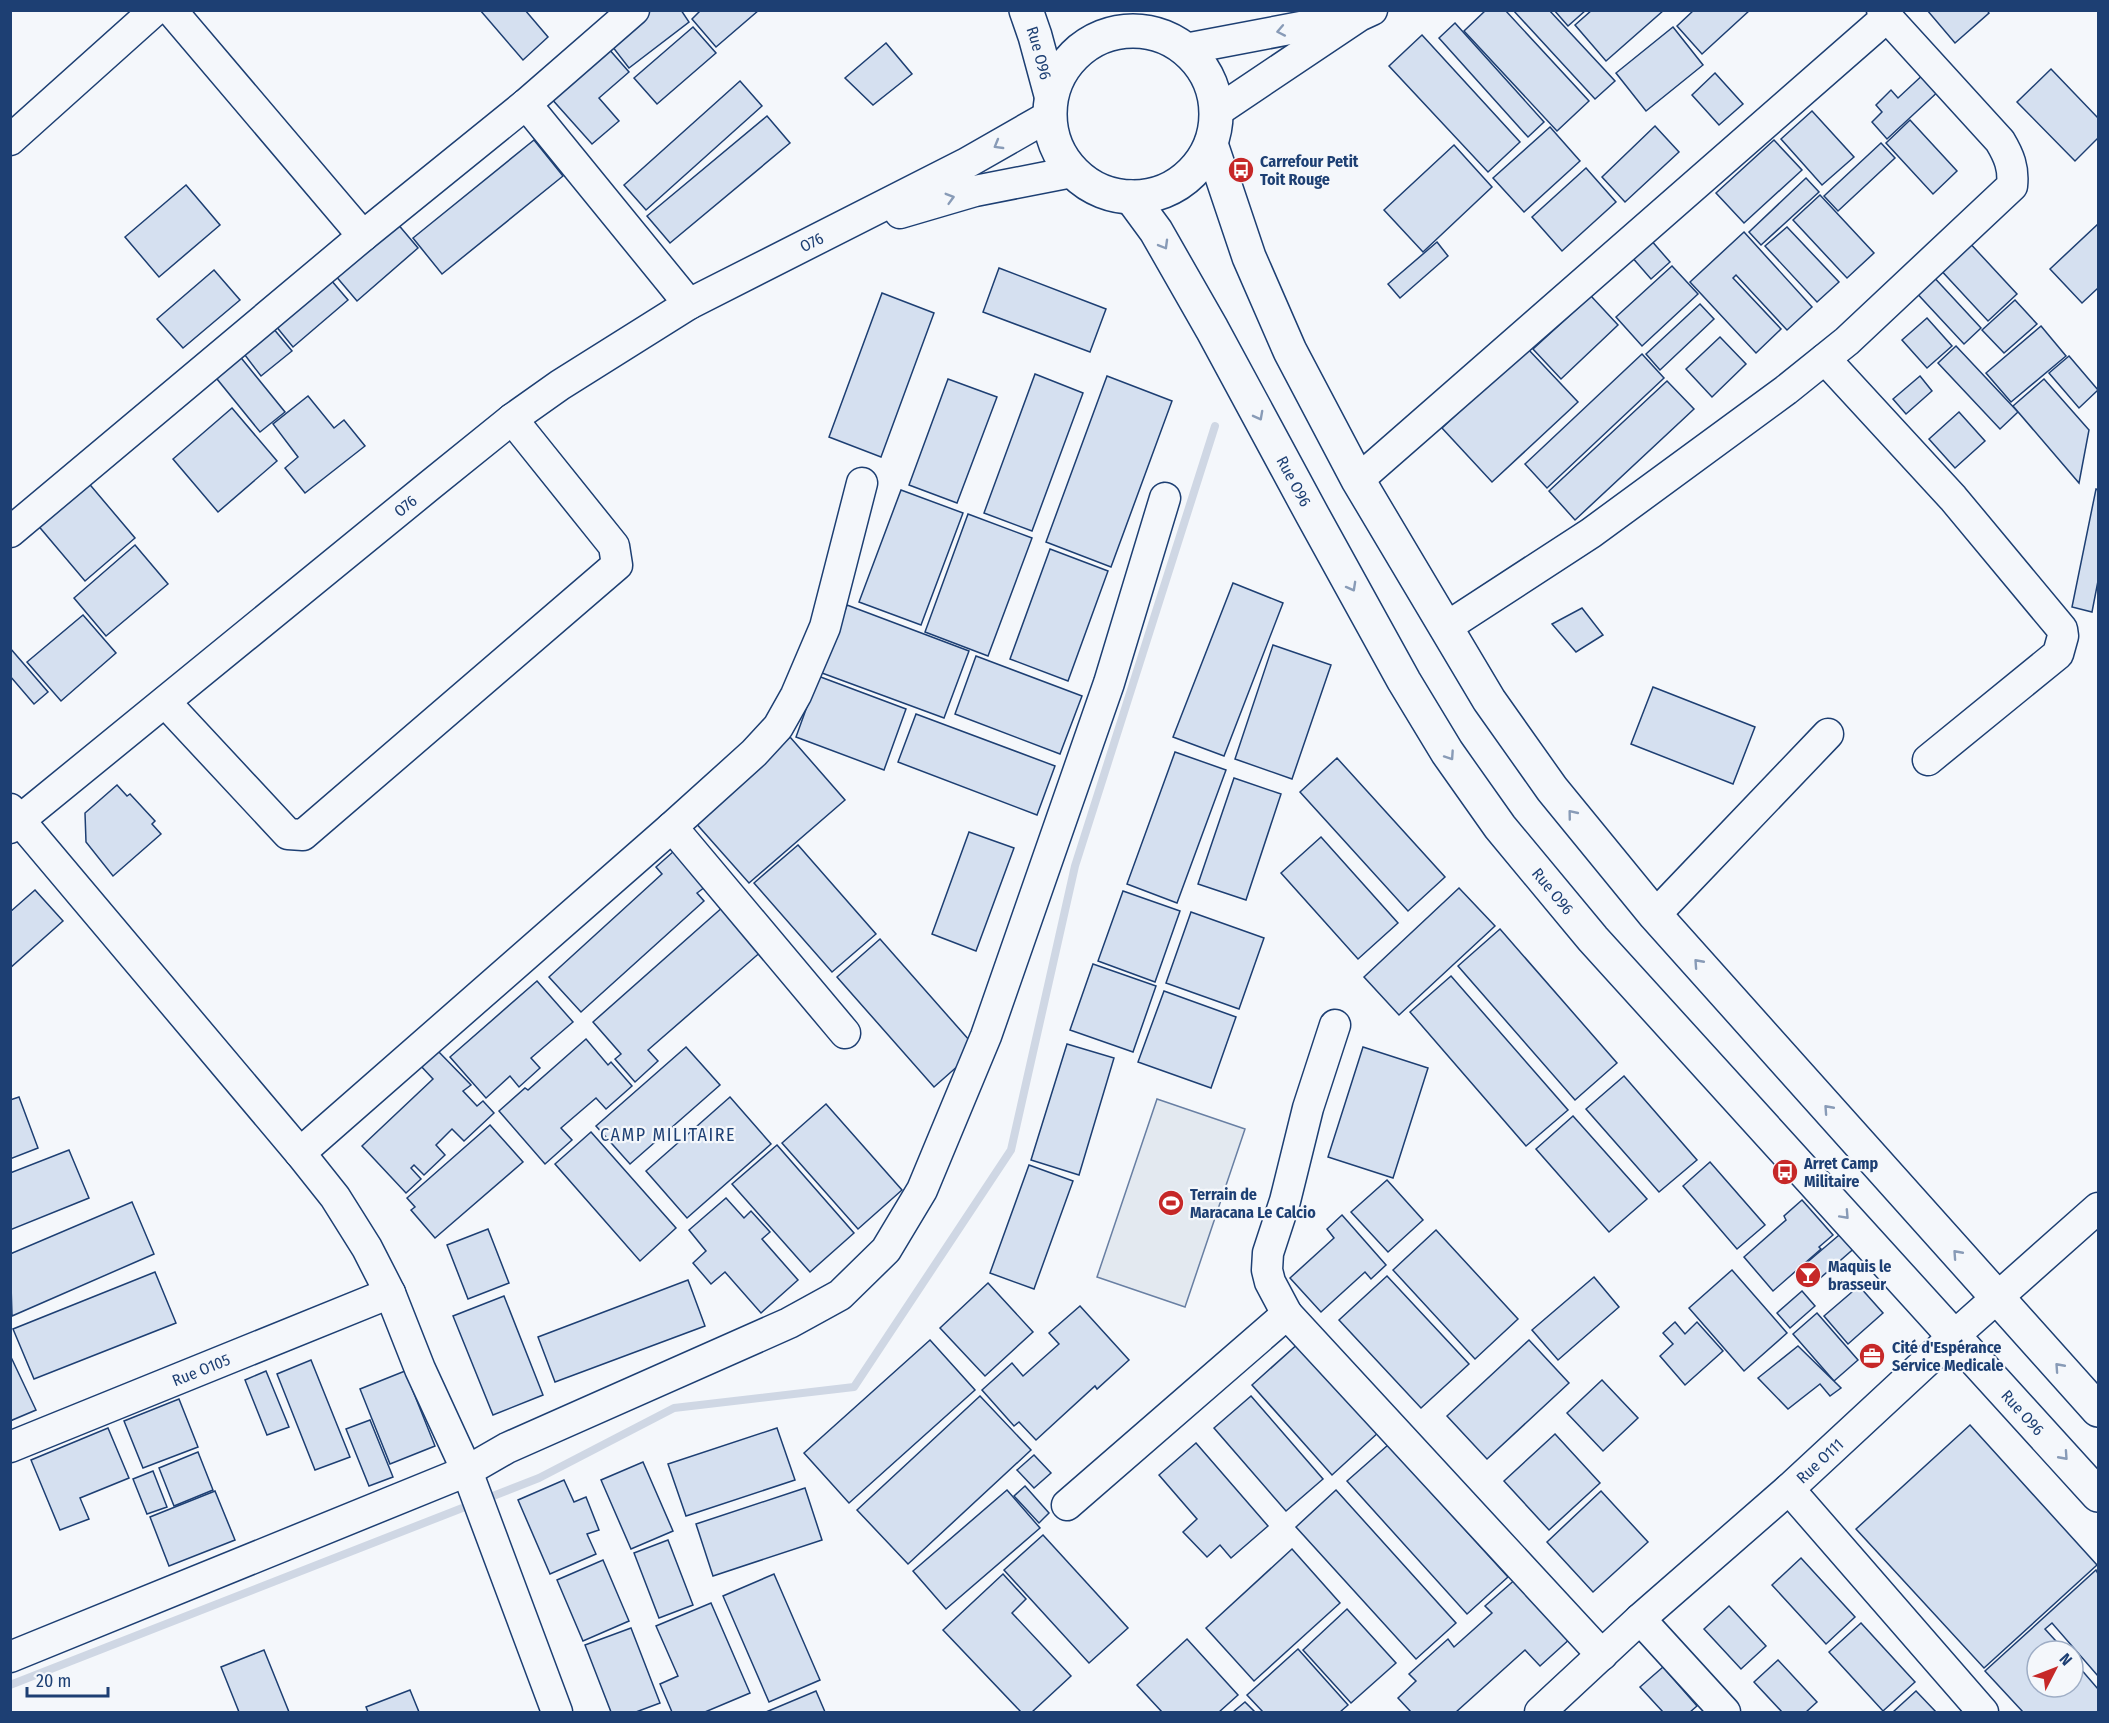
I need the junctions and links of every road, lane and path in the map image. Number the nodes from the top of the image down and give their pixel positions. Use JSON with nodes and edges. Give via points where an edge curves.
{"nodes":[{"id":1,"x":155,"y":10,"type":"edge"},
{"id":2,"x":171,"y":10,"type":"edge"},
{"id":3,"x":634,"y":10,"type":"edge"},
{"id":4,"x":1026,"y":10,"type":"edge"},
{"id":5,"x":1366,"y":13,"type":"edge"},
{"id":6,"x":1885,"y":14,"type":"edge"},
{"id":7,"x":1118,"y":20,"type":"edge"},
{"id":8,"x":1185,"y":49,"type":"junction"},
{"id":9,"x":526,"y":104,"type":"junction"},
{"id":10,"x":1050,"y":105,"type":"junction"},
{"id":11,"x":1214,"y":128,"type":"junction"},
{"id":12,"x":10,"y":140,"type":"edge"},
{"id":13,"x":1072,"y":172,"type":"junction"},
{"id":14,"x":1131,"y":197,"type":"junction"},
{"id":15,"x":833,"y":232,"type":"junction"},
{"id":16,"x":363,"y":237,"type":"junction"},
{"id":17,"x":689,"y":304,"type":"junction"},
{"id":18,"x":1825,"y":359,"type":"junction"},
{"id":19,"x":512,"y":419,"type":"junction"},
{"id":20,"x":1358,"y":480,"type":"junction"},
{"id":21,"x":862,"y":483,"type":"dead end"},
{"id":22,"x":1165,"y":498,"type":"dead end"},
{"id":23,"x":10,"y":532,"type":"edge"},
{"id":24,"x":1445,"y":628,"type":"junction"},
{"id":25,"x":165,"y":702,"type":"junction"},
{"id":26,"x":1828,"y":734,"type":"dead end"},
{"id":27,"x":1928,"y":760,"type":"dead end"},
{"id":28,"x":14,"y":819,"type":"edge"},
{"id":29,"x":672,"y":827,"type":"junction"},
{"id":30,"x":1655,"y":915,"type":"junction"},
{"id":31,"x":1335,"y":1025,"type":"dead end"},
{"id":32,"x":845,"y":1033,"type":"dead end"},
{"id":33,"x":300,"y":1154,"type":"junction"},
{"id":34,"x":2098,"y":1208,"type":"edge"},
{"id":35,"x":390,"y":1293,"type":"junction"},
{"id":36,"x":1996,"y":1298,"type":"junction"},
{"id":37,"x":1287,"y":1314,"type":"junction"},
{"id":38,"x":1954,"y":1335,"type":"junction"},
{"id":39,"x":2098,"y":1410,"type":"edge"},
{"id":40,"x":10,"y":1447,"type":"edge"},
{"id":41,"x":467,"y":1471,"type":"junction"},
{"id":42,"x":1789,"y":1489,"type":"junction"},
{"id":43,"x":2098,"y":1495,"type":"edge"},
{"id":44,"x":1066,"y":1505,"type":"dead end"},
{"id":45,"x":1640,"y":1619,"type":"junction"},
{"id":46,"x":1602,"y":1655,"type":"junction"},
{"id":47,"x":10,"y":1657,"type":"edge"},
{"id":48,"x":557,"y":1713,"type":"edge"},
{"id":49,"x":1540,"y":1713,"type":"edge"},
{"id":50,"x":1725,"y":1713,"type":"edge"},
{"id":51,"x":1983,"y":1713,"type":"edge"}],
"edges":[{"from":1,"to":12,"type":"street"},
{"from":2,"to":16,"type":"street"},
{"from":3,"to":9,"type":"street"},
{"from":4,"to":10,"type":"main road","name":"Rue O96"},
{"from":5,"to":8,"type":"street","one_way":true},
{"from":5,"to":11,"type":"street"},
{"from":6,"to":18,"type":"street","via":[[2000,141],[2010,158],[2012,186]]},
{"from":6,"to":20,"type":"street"},
{"from":7,"to":8,"type":"main road","via":[[1167,37]]},
{"from":7,"to":10,"type":"main road","via":[[1070,58],[1058,75]]},
{"from":8,"to":11,"type":"main road","via":[[1208,77],[1214,94]]},
{"from":9,"to":16,"type":"street"},
{"from":9,"to":17,"type":"street"},
{"from":10,"to":13,"type":"main road","via":[[1052,136]]},
{"from":10,"to":15,"type":"street","one_way":true,"via":[[965,164]]},
{"from":11,"to":14,"type":"main road","via":[[1202,162],[1188,177],[1161,192]]},
{"from":11,"to":20,"type":"main road","via":[[1253,268],[1290,351]]},
{"from":13,"to":14,"type":"main road","via":[[1090,186]]},
{"from":15,"to":13,"type":"street","one_way":true,"via":[[975,191]]},
{"from":14,"to":38,"type":"main road","name":"Rue O96","one_way":true,"via":[[1190,290],[1404,681],[1447,752],[1500,827],[1593,939]]},
{"from":15,"to":17,"type":"street","name":"O76"},
{"from":16,"to":23,"type":"street"},
{"from":17,"to":19,"type":"street","name":"O76"},
{"from":18,"to":24,"type":"street","via":[[1591,533]]},
{"from":18,"to":27,"type":"street","via":[[1953,498],[2064,636],[2058,654]]},
{"from":19,"to":25,"type":"street","name":"O76"},
{"from":19,"to":25,"type":"street","via":[[614,546],[617,565],[303,835],[288,834]]},
{"from":20,"to":24,"type":"main road"},
{"from":21,"to":29,"type":"street","via":[[825,627],[796,695],[778,727]]},
{"from":22,"to":41,"type":"street","via":[[1109,683],[986,1036],[922,1190],[886,1250],[840,1295],[789,1323],[507,1448]]},
{"from":30,"to":24,"type":"main road","one_way":true,"via":[[1552,789],[1489,700]]},
{"from":25,"to":28,"type":"street","name":"O76"},
{"from":26,"to":30,"type":"street"},
{"from":28,"to":33,"type":"street"},
{"from":29,"to":32,"type":"street"},
{"from":29,"to":33,"type":"street"},
{"from":36,"to":30,"type":"main road","one_way":true},
{"from":31,"to":37,"type":"street","via":[[1268,1253],[1270,1282]]},
{"from":33,"to":35,"type":"street","via":[[334,1197]]},
{"from":34,"to":36,"type":"street","name":"Rue O111"},
{"from":35,"to":40,"type":"street","name":"Rue O105"},
{"from":35,"to":41,"type":"street","via":[[420,1370]]},
{"from":36,"to":38,"type":"street","name":"Rue O111"},
{"from":39,"to":36,"type":"main road","one_way":true},
{"from":37,"to":44,"type":"street"},
{"from":37,"to":46,"type":"street"},
{"from":38,"to":42,"type":"street","name":"Rue O111"},
{"from":38,"to":43,"type":"main road","name":"Rue O96","one_way":true},
{"from":41,"to":47,"type":"street"},
{"from":41,"to":48,"type":"street"},
{"from":42,"to":45,"type":"street","name":"Rue O111"},
{"from":42,"to":51,"type":"street"},
{"from":45,"to":46,"type":"street","name":"Rue O111"},
{"from":45,"to":50,"type":"street"},
{"from":46,"to":49,"type":"street","name":"Rue O111"}]}
